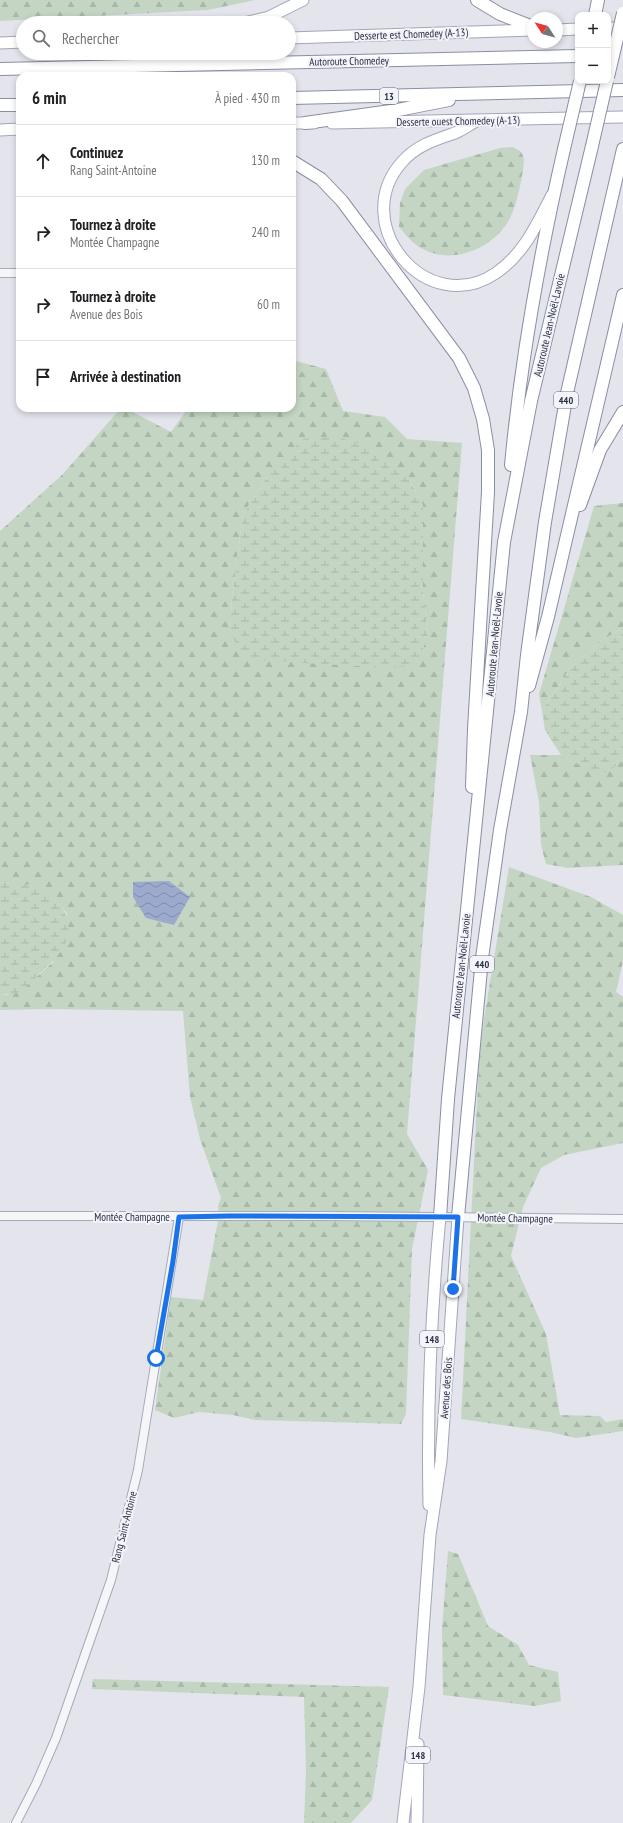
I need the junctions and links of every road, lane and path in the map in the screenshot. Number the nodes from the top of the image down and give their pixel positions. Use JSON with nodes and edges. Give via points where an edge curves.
{"nodes":[{"id":1,"x":303,"y":0,"type":"edge"},
{"id":2,"x":477,"y":0,"type":"edge"},
{"id":3,"x":598,"y":1,"type":"edge"},
{"id":4,"x":596,"y":12,"type":"edge"},
{"id":5,"x":623,"y":13,"type":"edge"},
{"id":6,"x":268,"y":16,"type":"edge"},
{"id":7,"x":527,"y":25,"type":"edge"},
{"id":8,"x":611,"y":28,"type":"edge"},
{"id":9,"x":623,"y":28,"type":"edge"},
{"id":10,"x":575,"y":29,"type":"edge"},
{"id":11,"x":527,"y":30,"type":"edge"},
{"id":12,"x":563,"y":30,"type":"edge"},
{"id":13,"x":296,"y":38,"type":"edge"},
{"id":14,"x":16,"y":42,"type":"edge"},
{"id":15,"x":0,"y":43,"type":"edge"},
{"id":16,"x":623,"y":54,"type":"edge"},
{"id":17,"x":611,"y":55,"type":"edge"},
{"id":18,"x":575,"y":56,"type":"edge"},
{"id":19,"x":611,"y":64,"type":"edge"},
{"id":20,"x":0,"y":70,"type":"edge"},
{"id":21,"x":579,"y":84,"type":"edge"},
{"id":22,"x":606,"y":84,"type":"edge"},
{"id":23,"x":623,"y":90,"type":"edge"},
{"id":24,"x":486,"y":94,"type":"junction"},
{"id":25,"x":296,"y":98,"type":"edge"},
{"id":26,"x":0,"y":105,"type":"edge"},
{"id":27,"x":16,"y":105,"type":"edge"},
{"id":28,"x":623,"y":118,"type":"edge"},
{"id":29,"x":476,"y":121,"type":"junction"},
{"id":30,"x":296,"y":123,"type":"edge"},
{"id":31,"x":305,"y":123,"type":"junction"},
{"id":32,"x":0,"y":130,"type":"edge"},
{"id":33,"x":16,"y":130,"type":"edge"},
{"id":34,"x":623,"y":149,"type":"edge"},
{"id":35,"x":296,"y":163,"type":"edge"},
{"id":36,"x":554,"y":191,"type":"junction"},
{"id":37,"x":0,"y":273,"type":"edge"},
{"id":38,"x":16,"y":273,"type":"edge"},
{"id":39,"x":623,"y":295,"type":"edge"},
{"id":40,"x":623,"y":412,"type":"edge"},
{"id":41,"x":504,"y":542,"type":"junction"},
{"id":42,"x":562,"y":557,"type":"junction"},
{"id":43,"x":521,"y":712,"type":"junction"},
{"id":44,"x":470,"y":876,"type":"junction"},
{"id":45,"x":0,"y":1216,"type":"edge"},
{"id":46,"x":179,"y":1217,"type":"junction"},
{"id":47,"x":440,"y":1217,"type":"junction"},
{"id":48,"x":458,"y":1217,"type":"junction"},
{"id":49,"x":623,"y":1219,"type":"edge"},
{"id":50,"x":430,"y":1535,"type":"junction"},
{"id":51,"x":419,"y":1687,"type":"junction"},
{"id":52,"x":16,"y":1823,"type":"edge"},
{"id":53,"x":403,"y":1823,"type":"edge"},
{"id":54,"x":416,"y":1823,"type":"edge"}],
"edges":[{"from":1,"to":6,"type":"main road"},
{"from":2,"to":7,"type":"highway","via":[[500,14]]},
{"from":3,"to":4,"type":"highway"},
{"from":5,"to":19,"type":"highway","bridge":true},
{"from":8,"to":9,"type":"main road"},
{"from":10,"to":12,"type":"main road"},
{"from":11,"to":13,"type":"main road","name":"Desserte est Chomedey (A-13)"},
{"from":14,"to":15,"type":"main road"},
{"from":16,"to":17,"type":"highway"},
{"from":18,"to":20,"type":"highway","name":"Autoroute Chomedey"},
{"from":21,"to":36,"type":"highway","bridge":true},
{"from":22,"to":41,"type":"highway","name":"Autoroute Jean-Noël-Lavoie","number":"440","bridge":true,"via":[[531,401]]},
{"from":23,"to":24,"type":"highway","number":"13"},
{"from":24,"to":25,"type":"highway","number":"13"},
{"from":24,"to":31,"type":"highway"},
{"from":26,"to":27,"type":"highway"},
{"from":28,"to":29,"type":"main road","name":"Desserte ouest Chomedey (A-13)"},
{"from":29,"to":31,"type":"main road","name":"Desserte ouest Chomedey (A-13)"},
{"from":29,"to":36,"type":"main road","via":[[456,133],[417,148],[401,162],[392,176],[385,197],[385,225],[393,247],[407,265],[428,279],[445,283],[469,284],[490,276],[519,252]]},
{"from":30,"to":31,"type":"main road","name":"Desserte ouest Chomedey (A-13)"},
{"from":32,"to":33,"type":"main road"},
{"from":34,"to":43,"type":"highway","name":"Autoroute Jean-Noël-Lavoie","number":"440","via":[[580,333],[553,468]]},
{"from":35,"to":44,"type":"highway","via":[[317,176],[337,195],[459,358],[478,398],[488,450],[488,492],[474,729]]},
{"from":36,"to":41,"type":"highway","via":[[530,316],[513,446]]},
{"from":37,"to":38,"type":"street"},
{"from":39,"to":42,"type":"highway"},
{"from":40,"to":42,"type":"highway","via":[[600,450]]},
{"from":41,"to":44,"type":"highway","name":"Autoroute Jean-Noël-Lavoie","number":"440"},
{"from":42,"to":43,"type":"highway","via":[[538,657]]},
{"from":43,"to":48,"type":"highway","name":"Autoroute Jean-Noël-Lavoie","number":"440","via":[[500,830],[480,980]]},
{"from":44,"to":47,"type":"highway","name":"Autoroute Jean-Noël-Lavoie","number":"440","via":[[448,1099]]},
{"from":45,"to":46,"type":"street","name":"Montée Champagne"},
{"from":46,"to":47,"type":"street","name":"Montée Champagne"},
{"from":46,"to":52,"type":"street","name":"Rang Saint-Antoine","via":[[138,1470],[111,1580],[56,1738]]},
{"from":47,"to":48,"type":"street","name":"Montée Champagne"},
{"from":47,"to":50,"type":"main road","name":"Avenue des Bois","number":"148","via":[[433,1312],[428,1455]]},
{"from":48,"to":49,"type":"street","name":"Montée Champagne"},
{"from":48,"to":50,"type":"main road","name":"Avenue des Bois","number":"148","via":[[441,1461]]},
{"from":50,"to":51,"type":"main road","name":"Avenue des Bois","number":"148"},
{"from":51,"to":53,"type":"main road","name":"Avenue des Bois","number":"148"},
{"from":51,"to":54,"type":"main road","name":"Avenue des Bois","number":"148"}]}
